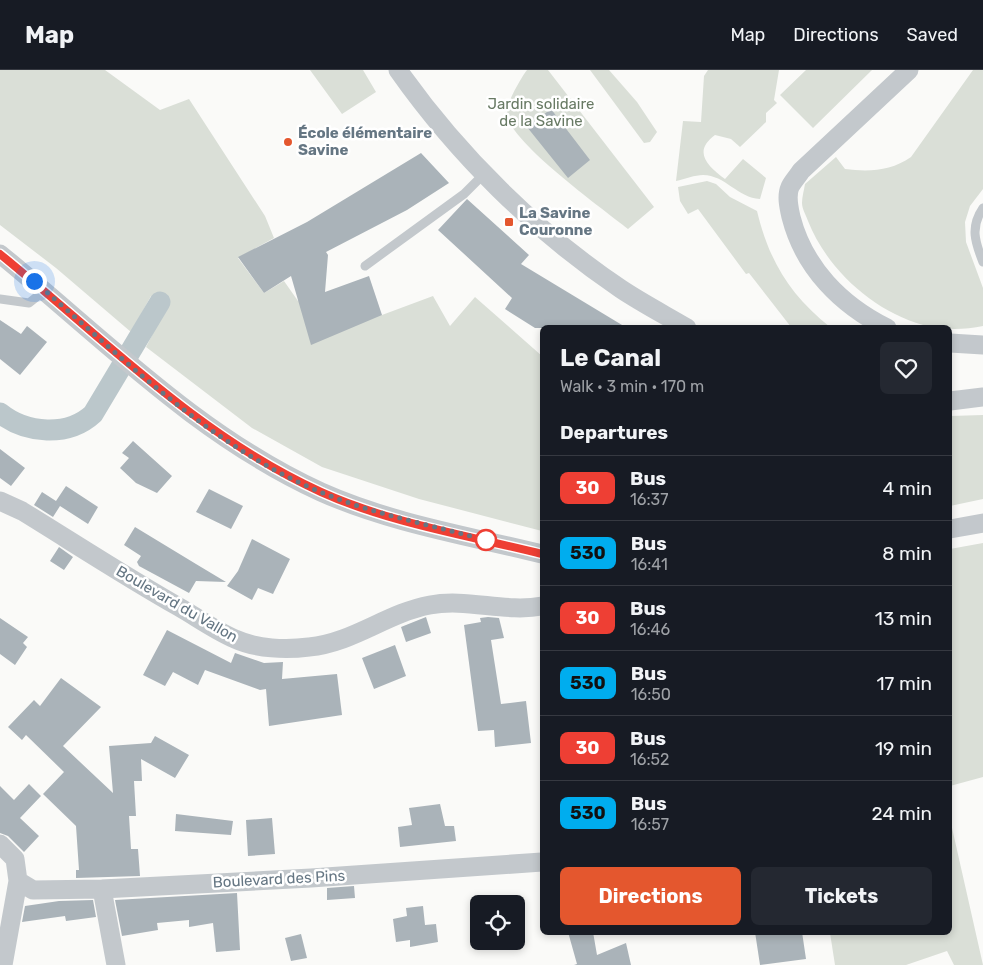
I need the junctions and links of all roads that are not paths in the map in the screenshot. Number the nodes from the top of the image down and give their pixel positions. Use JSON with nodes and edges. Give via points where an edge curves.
{"nodes":[{"id":1,"x":398,"y":70,"type":"edge"},
{"id":2,"x":909,"y":70,"type":"edge"},
{"id":3,"x":484,"y":174,"type":"junction"},
{"id":4,"x":983,"y":208,"type":"edge"},
{"id":5,"x":0,"y":254,"type":"edge"},
{"id":6,"x":983,"y":262,"type":"edge"},
{"id":7,"x":364,"y":266,"type":"dead end"},
{"id":8,"x":45,"y":290,"type":"junction"},
{"id":9,"x":0,"y":298,"type":"edge"},
{"id":10,"x":682,"y":325,"type":"edge"},
{"id":11,"x":881,"y":325,"type":"edge"},
{"id":12,"x":952,"y":342,"type":"edge"},
{"id":13,"x":983,"y":345,"type":"edge"},
{"id":14,"x":983,"y":396,"type":"edge"},
{"id":15,"x":952,"y":401,"type":"edge"},
{"id":16,"x":0,"y":501,"type":"edge"},
{"id":17,"x":983,"y":523,"type":"edge"},
{"id":18,"x":952,"y":529,"type":"edge"},
{"id":19,"x":540,"y":554,"type":"edge"},
{"id":20,"x":540,"y":606,"type":"edge"},
{"id":21,"x":0,"y":844,"type":"edge"},
{"id":22,"x":540,"y":862,"type":"edge"},
{"id":23,"x":18,"y":881,"type":"junction"},
{"id":24,"x":102,"y":889,"type":"junction"},
{"id":25,"x":4,"y":965,"type":"edge"},
{"id":26,"x":116,"y":965,"type":"edge"}],
"edges":[{"from":1,"to":3,"type":"street"},
{"from":2,"to":11,"type":"street","via":[[801,171],[790,188],[788,206],[804,252],[821,277],[842,299]]},
{"from":3,"to":7,"type":"lane","via":[[464,194]]},
{"from":3,"to":10,"type":"street","via":[[550,237],[622,290]]},
{"from":4,"to":6,"type":"lane","via":[[974,227]]},
{"from":5,"to":8,"type":"street"},
{"from":8,"to":9,"type":"lane","via":[[29,303]]},
{"from":8,"to":19,"type":"street","via":[[173,400],[237,447],[286,475],[322,493],[396,518]]},
{"from":12,"to":13,"type":"street"},
{"from":14,"to":15,"type":"street"},
{"from":16,"to":20,"type":"street","name":"Boulevard du Vallon","via":[[22,510],[236,640],[268,648],[341,642],[401,612],[432,604]]},
{"from":17,"to":18,"type":"street"},
{"from":21,"to":23,"type":"street","via":[[15,858]]},
{"from":22,"to":24,"type":"street","name":"Boulevard des Pins"},
{"from":23,"to":24,"type":"street","name":"Boulevard des Pins","via":[[33,890]]},
{"from":23,"to":25,"type":"street"},
{"from":24,"to":26,"type":"street"}]}
